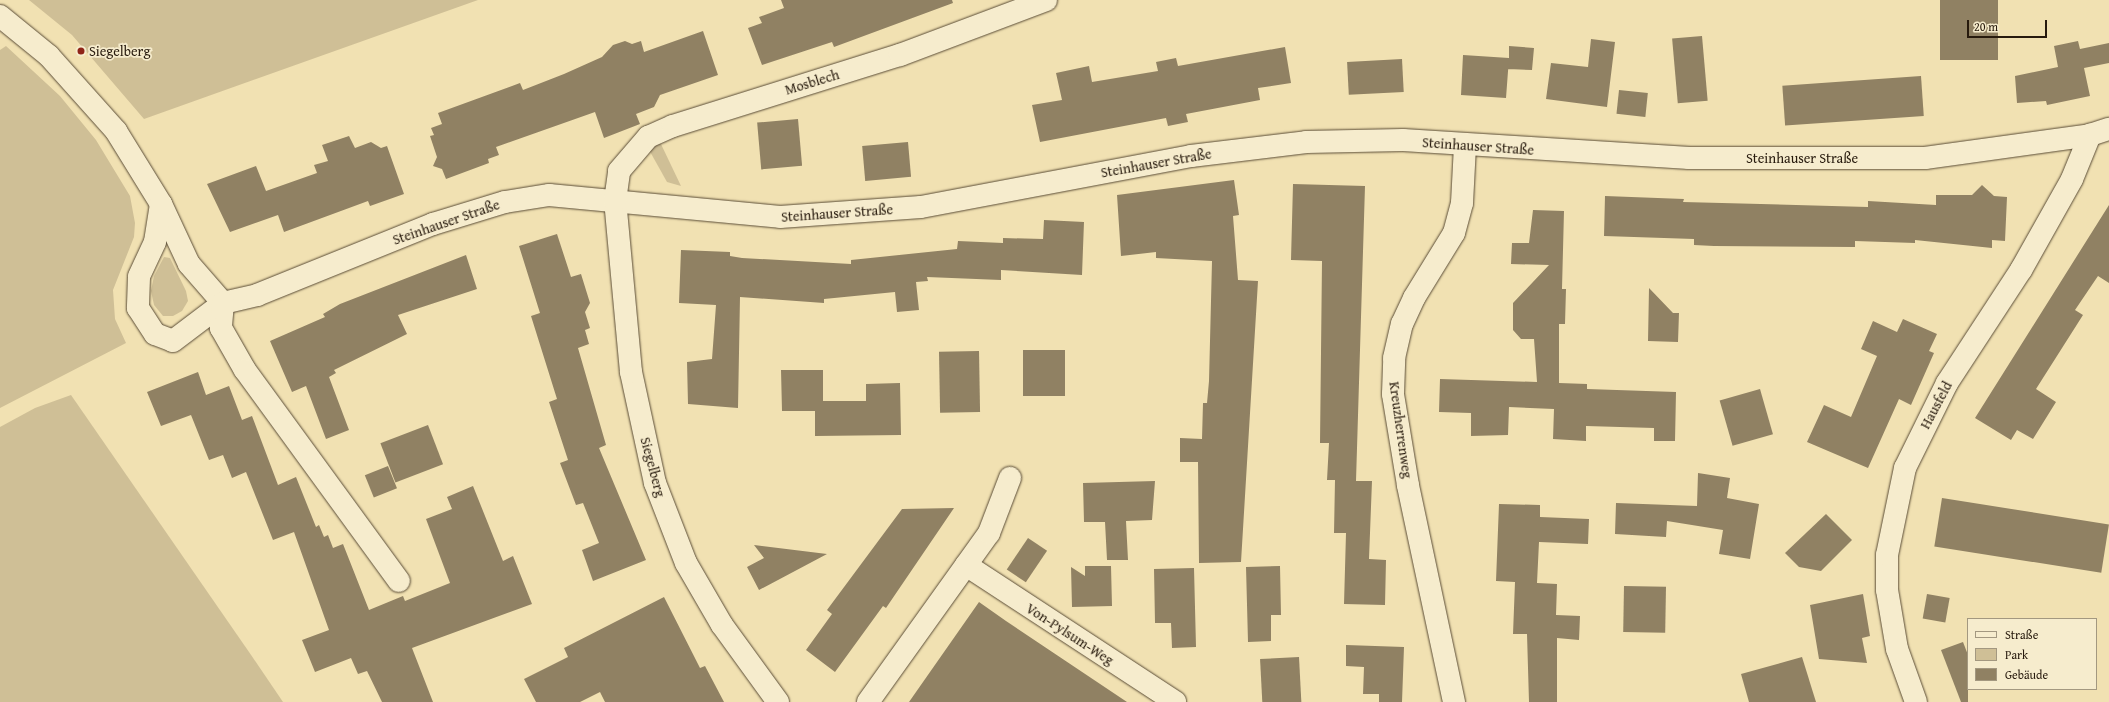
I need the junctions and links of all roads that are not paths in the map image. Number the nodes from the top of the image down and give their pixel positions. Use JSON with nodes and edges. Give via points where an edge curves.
{"nodes":[{"id":1,"x":1046,"y":0,"type":"edge"},
{"id":2,"x":0,"y":16,"type":"edge"},
{"id":3,"x":2099,"y":132,"type":"edge"},
{"id":4,"x":1465,"y":146,"type":"junction"},
{"id":5,"x":615,"y":201,"type":"junction"},
{"id":6,"x":161,"y":204,"type":"junction"},
{"id":7,"x":223,"y":303,"type":"junction"},
{"id":8,"x":1010,"y":478,"type":"dead end"},
{"id":9,"x":966,"y":565,"type":"junction"},
{"id":10,"x":399,"y":581,"type":"dead end"},
{"id":11,"x":778,"y":702,"type":"edge"},
{"id":12,"x":868,"y":702,"type":"edge"},
{"id":13,"x":1174,"y":702,"type":"edge"},
{"id":14,"x":1454,"y":702,"type":"edge"},
{"id":15,"x":1916,"y":702,"type":"edge"}],
"edges":[{"from":1,"to":5,"type":"street","name":"Mosblech","via":[[900,55],[648,137],[619,171]]},
{"from":2,"to":6,"type":"street","via":[[49,56],[81,90],[116,131]]},
{"from":3,"to":4,"type":"street","name":"Steinhauser Straße","via":[[1925,158],[1689,158]]},
{"from":3,"to":15,"type":"street","name":"Hausfeld","via":[[2021,270],[1947,383],[1905,468],[1887,555],[1887,590],[1897,649]]},
{"from":4,"to":5,"type":"street","name":"Steinhauser Straße","via":[[1356,139],[1257,147],[1125,168],[921,207],[788,217]]},
{"from":4,"to":14,"type":"street","name":"Kreuzherrenweg","via":[[1462,203],[1454,232],[1414,298],[1402,324],[1394,358],[1393,394],[1408,485]]},
{"from":5,"to":7,"type":"street","name":"Steinhauser Straße","via":[[568,195],[505,202],[433,224],[257,295]]},
{"from":5,"to":11,"type":"street","name":"Siegelberg","via":[[631,372],[655,483],[686,563],[722,625]]},
{"from":6,"to":7,"type":"street","via":[[189,264]]},
{"from":6,"to":7,"type":"street","name":"Steinhauser Straße","via":[[155,242],[139,277],[138,308],[155,334],[174,341]]},
{"from":7,"to":10,"type":"street","via":[[221,328],[245,370]]},
{"from":8,"to":9,"type":"street","via":[[989,533]]},
{"from":9,"to":12,"type":"street"},
{"from":9,"to":13,"type":"street","name":"Von-Pylsum-Weg"}]}
